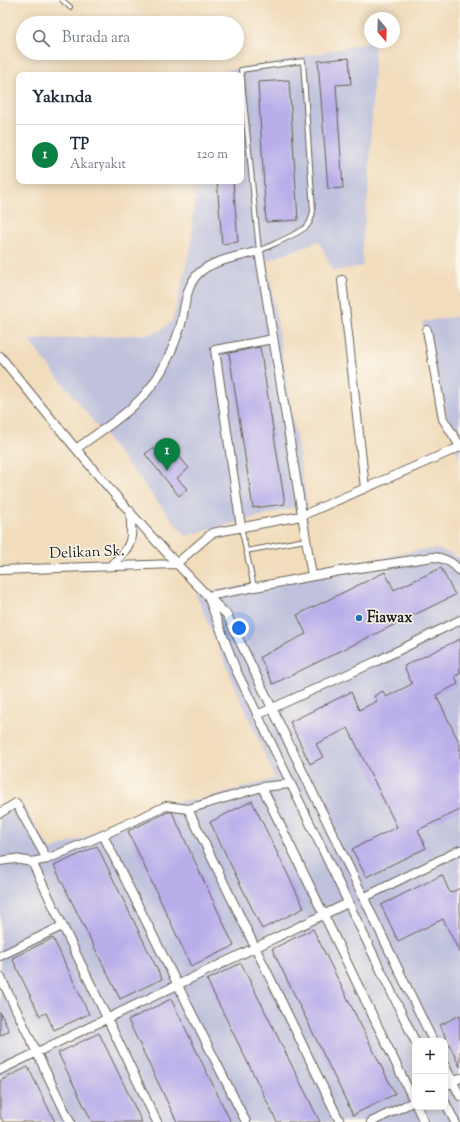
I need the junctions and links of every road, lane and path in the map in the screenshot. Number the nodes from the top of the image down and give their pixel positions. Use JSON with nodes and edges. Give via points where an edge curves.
{"nodes":[{"id":1,"x":62,"y":0,"type":"edge"},
{"id":2,"x":70,"y":7,"type":"dead end"},
{"id":3,"x":241,"y":72,"type":"edge"},
{"id":4,"x":244,"y":109,"type":"edge"},
{"id":5,"x":259,"y":251,"type":"junction"},
{"id":6,"x":342,"y":280,"type":"dead end"},
{"id":7,"x":427,"y":330,"type":"dead end"},
{"id":8,"x":273,"y":339,"type":"junction"},
{"id":9,"x":0,"y":356,"type":"edge"},
{"id":10,"x":460,"y":446,"type":"edge"},
{"id":11,"x":76,"y":449,"type":"junction"},
{"id":12,"x":365,"y":488,"type":"junction"},
{"id":13,"x":130,"y":511,"type":"junction"},
{"id":14,"x":301,"y":516,"type":"junction"},
{"id":15,"x":241,"y":528,"type":"junction"},
{"id":16,"x":305,"y":540,"type":"junction"},
{"id":17,"x":246,"y":551,"type":"junction"},
{"id":18,"x":176,"y":564,"type":"junction"},
{"id":19,"x":110,"y":566,"type":"junction"},
{"id":20,"x":0,"y":570,"type":"edge"},
{"id":21,"x":460,"y":571,"type":"edge"},
{"id":22,"x":312,"y":576,"type":"junction"},
{"id":23,"x":254,"y":587,"type":"junction"},
{"id":24,"x":208,"y":596,"type":"junction"},
{"id":25,"x":460,"y":620,"type":"edge"},
{"id":26,"x":272,"y":709,"type":"junction"},
{"id":27,"x":257,"y":715,"type":"junction"},
{"id":28,"x":290,"y":784,"type":"junction"},
{"id":29,"x":262,"y":787,"type":"junction"},
{"id":30,"x":188,"y":809,"type":"junction"},
{"id":31,"x":0,"y":813,"type":"edge"},
{"id":32,"x":104,"y":835,"type":"junction"},
{"id":33,"x":460,"y":850,"type":"edge"},
{"id":34,"x":47,"y":858,"type":"junction"},
{"id":35,"x":0,"y":861,"type":"edge"},
{"id":36,"x":32,"y":862,"type":"junction"},
{"id":37,"x":364,"y":898,"type":"junction"},
{"id":38,"x":348,"y":903,"type":"junction"},
{"id":39,"x":324,"y":914,"type":"junction"},
{"id":40,"x":62,"y":926,"type":"junction"},
{"id":41,"x":255,"y":947,"type":"junction"},
{"id":42,"x":0,"y":956,"type":"edge"},
{"id":43,"x":0,"y":976,"type":"edge"},
{"id":44,"x":178,"y":984,"type":"junction"},
{"id":45,"x":107,"y":1018,"type":"junction"},
{"id":46,"x":414,"y":1038,"type":"edge"},
{"id":47,"x":432,"y":1038,"type":"edge"},
{"id":48,"x":37,"y":1052,"type":"junction"},
{"id":49,"x":0,"y":1070,"type":"edge"},
{"id":50,"x":448,"y":1070,"type":"edge"},
{"id":51,"x":456,"y":1080,"type":"edge"},
{"id":52,"x":460,"y":1096,"type":"edge"},
{"id":53,"x":412,"y":1097,"type":"edge"},
{"id":54,"x":412,"y":1104,"type":"edge"},
{"id":55,"x":448,"y":1108,"type":"edge"},
{"id":56,"x":418,"y":1110,"type":"edge"},
{"id":57,"x":70,"y":1122,"type":"edge"},
{"id":58,"x":157,"y":1122,"type":"edge"},
{"id":59,"x":246,"y":1122,"type":"edge"},
{"id":60,"x":340,"y":1122,"type":"edge"},
{"id":61,"x":371,"y":1122,"type":"edge"},
{"id":62,"x":424,"y":1122,"type":"edge"},
{"id":63,"x":455,"y":1122,"type":"edge"}],
"edges":[{"from":1,"to":2,"type":"lane"},
{"from":3,"to":5,"type":"lane","via":[[303,61],[312,216],[301,230]]},
{"from":4,"to":5,"type":"lane"},
{"from":5,"to":8,"type":"street"},
{"from":5,"to":11,"type":"street","via":[[213,264],[198,273],[189,286],[174,345],[154,384],[133,406]]},
{"from":6,"to":12,"type":"street"},
{"from":7,"to":10,"type":"street","via":[[443,419]]},
{"from":8,"to":14,"type":"street"},
{"from":8,"to":15,"type":"street","via":[[215,350]]},
{"from":9,"to":11,"type":"street"},
{"from":10,"to":12,"type":"street"},
{"from":11,"to":13,"type":"street"},
{"from":12,"to":14,"type":"street"},
{"from":13,"to":18,"type":"street"},
{"from":13,"to":19,"type":"street","via":[[131,541],[122,556]]},
{"from":14,"to":15,"type":"street"},
{"from":14,"to":16,"type":"street"},
{"from":15,"to":17,"type":"lane"},
{"from":15,"to":18,"type":"street","via":[[212,533]]},
{"from":16,"to":17,"type":"lane"},
{"from":16,"to":22,"type":"street"},
{"from":17,"to":23,"type":"lane"},
{"from":18,"to":19,"type":"street","name":"Delikan Sk."},
{"from":18,"to":24,"type":"street"},
{"from":19,"to":20,"type":"street","name":"Delikan Sk."},
{"from":21,"to":22,"type":"street","via":[[449,561],[433,558]]},
{"from":22,"to":23,"type":"street"},
{"from":23,"to":24,"type":"street"},
{"from":24,"to":26,"type":"street","via":[[227,615]]},
{"from":24,"to":27,"type":"street","via":[[236,670]]},
{"from":25,"to":26,"type":"street"},
{"from":26,"to":27,"type":"street"},
{"from":26,"to":37,"type":"street"},
{"from":27,"to":28,"type":"street"},
{"from":28,"to":29,"type":"street"},
{"from":28,"to":38,"type":"street"},
{"from":29,"to":30,"type":"street"},
{"from":29,"to":39,"type":"street"},
{"from":30,"to":32,"type":"street","via":[[166,806]]},
{"from":30,"to":41,"type":"street"},
{"from":31,"to":34,"type":"street","via":[[16,803]]},
{"from":32,"to":34,"type":"street"},
{"from":32,"to":44,"type":"street"},
{"from":33,"to":37,"type":"street"},
{"from":34,"to":36,"type":"street"},
{"from":35,"to":36,"type":"street","via":[[15,859]]},
{"from":36,"to":40,"type":"street"},
{"from":37,"to":47,"type":"street"},
{"from":38,"to":39,"type":"street"},
{"from":38,"to":46,"type":"street"},
{"from":39,"to":41,"type":"street"},
{"from":39,"to":53,"type":"street"},
{"from":40,"to":42,"type":"street"},
{"from":40,"to":45,"type":"street"},
{"from":41,"to":44,"type":"street"},
{"from":41,"to":60,"type":"street"},
{"from":43,"to":48,"type":"street"},
{"from":44,"to":45,"type":"street"},
{"from":44,"to":59,"type":"street"},
{"from":45,"to":48,"type":"street"},
{"from":45,"to":58,"type":"street"},
{"from":48,"to":49,"type":"street"},
{"from":48,"to":57,"type":"street"},
{"from":50,"to":51,"type":"street"},
{"from":51,"to":52,"type":"street"},
{"from":54,"to":61,"type":"street"},
{"from":55,"to":63,"type":"street"},
{"from":56,"to":62,"type":"street"}]}
